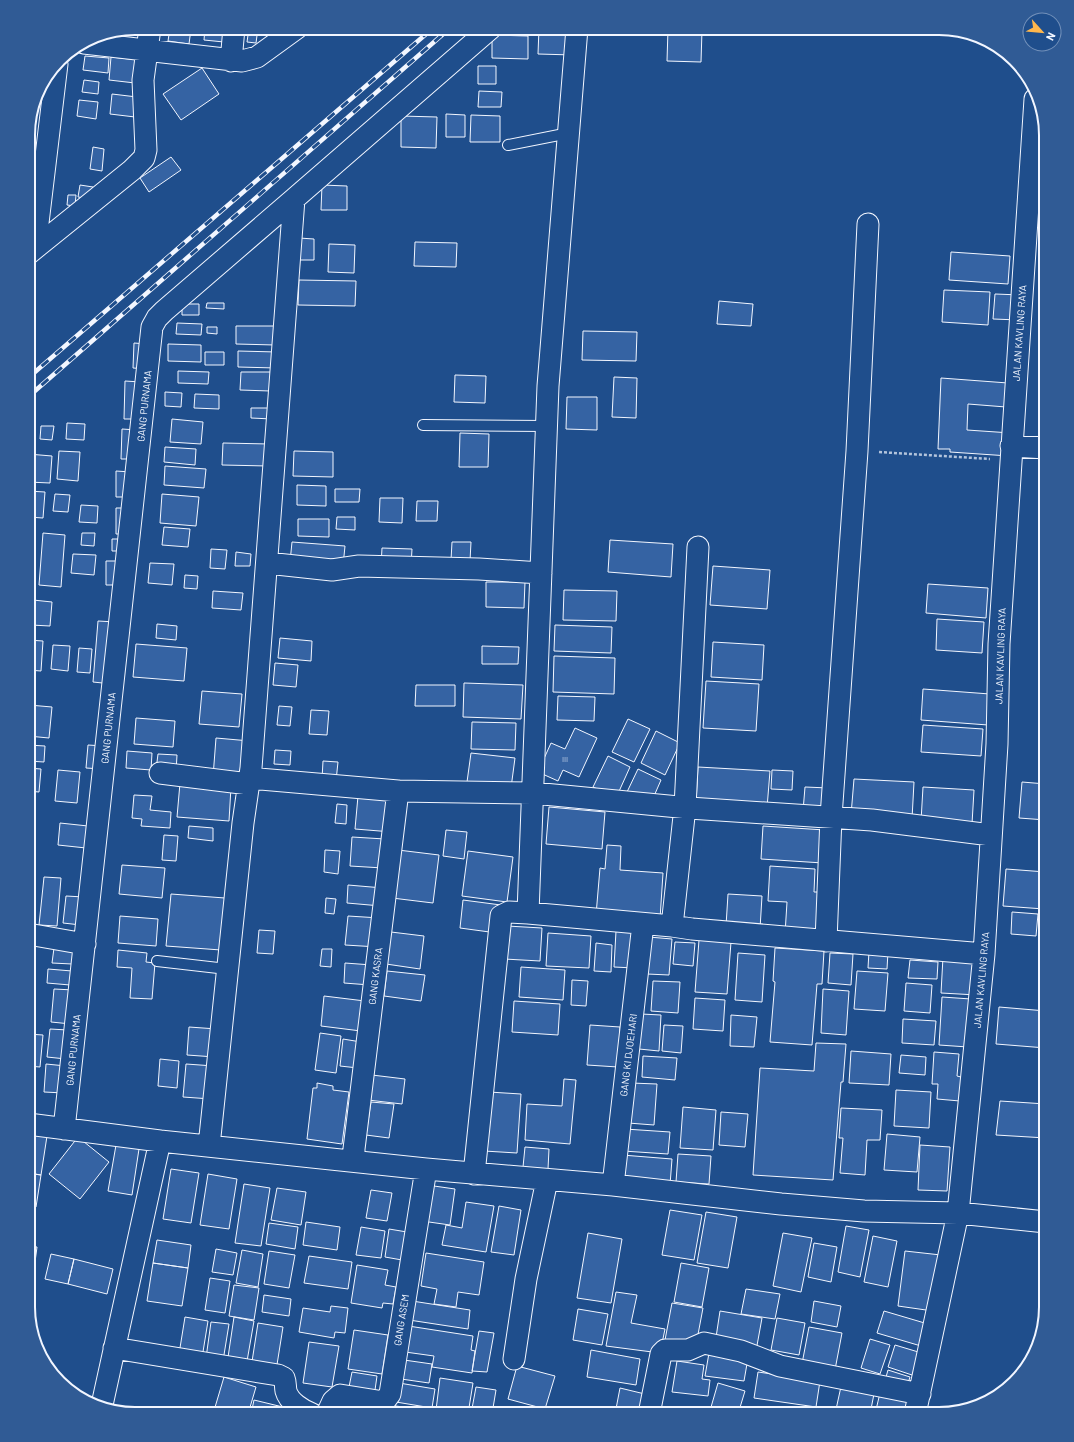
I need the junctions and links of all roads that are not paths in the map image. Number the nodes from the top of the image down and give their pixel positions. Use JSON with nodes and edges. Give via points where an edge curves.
{"nodes":[{"id":1,"x":149,"y":35,"type":"edge"},
{"id":2,"x":233,"y":35,"type":"edge"},
{"id":3,"x":287,"y":35,"type":"edge"},
{"id":4,"x":483,"y":35,"type":"edge"},
{"id":5,"x":576,"y":35,"type":"edge"},
{"id":6,"x":93,"y":44,"type":"edge"},
{"id":7,"x":148,"y":51,"type":"junction"},
{"id":8,"x":231,"y":61,"type":"junction"},
{"id":9,"x":56,"y":75,"type":"edge"},
{"id":10,"x":1035,"y":106,"type":"edge"},
{"id":11,"x":569,"y":133,"type":"junction"},
{"id":12,"x":508,"y":145,"type":"dead end"},
{"id":13,"x":294,"y":199,"type":"junction"},
{"id":14,"x":35,"y":222,"type":"edge"},
{"id":15,"x":868,"y":224,"type":"dead end"},
{"id":16,"x":35,"y":248,"type":"edge"},
{"id":17,"x":423,"y":425,"type":"dead end"},
{"id":18,"x":547,"y":426,"type":"junction"},
{"id":19,"x":1039,"y":449,"type":"edge"},
{"id":20,"x":1011,"y":453,"type":"junction"},
{"id":21,"x":698,"y":547,"type":"dead end"},
{"id":22,"x":267,"y":563,"type":"junction"},
{"id":23,"x":541,"y":573,"type":"junction"},
{"id":24,"x":160,"y":773,"type":"dead end"},
{"id":25,"x":249,"y":781,"type":"junction"},
{"id":26,"x":398,"y":791,"type":"junction"},
{"id":27,"x":533,"y":793,"type":"junction"},
{"id":28,"x":685,"y":807,"type":"junction"},
{"id":29,"x":831,"y":818,"type":"junction"},
{"id":30,"x":991,"y":835,"type":"junction"},
{"id":31,"x":528,"y":913,"type":"junction"},
{"id":32,"x":643,"y":924,"type":"junction"},
{"id":33,"x":672,"y":926,"type":"junction"},
{"id":34,"x":35,"y":935,"type":"edge"},
{"id":35,"x":826,"y":941,"type":"junction"},
{"id":36,"x":84,"y":944,"type":"junction"},
{"id":37,"x":984,"y":954,"type":"junction"},
{"id":38,"x":157,"y":960,"type":"dead end"},
{"id":39,"x":227,"y":968,"type":"junction"},
{"id":40,"x":35,"y":1125,"type":"edge"},
{"id":41,"x":64,"y":1129,"type":"junction"},
{"id":42,"x":160,"y":1141,"type":"junction"},
{"id":43,"x":209,"y":1146,"type":"junction"},
{"id":44,"x":354,"y":1161,"type":"junction"},
{"id":45,"x":426,"y":1169,"type":"junction"},
{"id":46,"x":474,"y":1174,"type":"junction"},
{"id":47,"x":547,"y":1180,"type":"junction"},
{"id":48,"x":614,"y":1185,"type":"junction"},
{"id":49,"x":958,"y":1213,"type":"junction"},
{"id":50,"x":1039,"y":1221,"type":"edge"},
{"id":51,"x":114,"y":1348,"type":"junction"},
{"id":52,"x":514,"y":1359,"type":"dead end"},
{"id":53,"x":920,"y":1394,"type":"junction"},
{"id":54,"x":103,"y":1401,"type":"edge"},
{"id":55,"x":300,"y":1407,"type":"edge"},
{"id":56,"x":330,"y":1407,"type":"edge"},
{"id":57,"x":650,"y":1407,"type":"edge"},
{"id":58,"x":917,"y":1407,"type":"edge"}],
"edges":[{"from":1,"to":7,"type":"street"},
{"from":2,"to":8,"type":"street"},
{"from":3,"to":8,"type":"street","via":[[257,57]]},
{"from":4,"to":13,"type":"street"},
{"from":5,"to":11,"type":"street"},
{"from":6,"to":7,"type":"street"},
{"from":7,"to":8,"type":"street"},
{"from":7,"to":16,"type":"street","via":[[143,87],[146,150],[144,158]]},
{"from":9,"to":14,"type":"street"},
{"from":10,"to":20,"type":"street","name":"JALAN KAVLING RAYA"},
{"from":11,"to":12,"type":"lane"},
{"from":11,"to":18,"type":"street"},
{"from":13,"to":22,"type":"street"},
{"from":13,"to":36,"type":"street","name":"GANG PURNAMA","via":[[156,318],[152,327]]},
{"from":15,"to":29,"type":"street","via":[[857,451]]},
{"from":17,"to":18,"type":"lane"},
{"from":18,"to":23,"type":"street"},
{"from":19,"to":20,"type":"street"},
{"from":20,"to":30,"type":"street","name":"JALAN KAVLING RAYA"},
{"from":21,"to":28,"type":"street"},
{"from":22,"to":23,"type":"street","via":[[332,570],[359,566]]},
{"from":22,"to":25,"type":"street"},
{"from":23,"to":27,"type":"street"},
{"from":24,"to":25,"type":"street"},
{"from":25,"to":26,"type":"street"},
{"from":25,"to":39,"type":"street"},
{"from":26,"to":27,"type":"street"},
{"from":26,"to":44,"type":"street","name":"GANG KASRA"},
{"from":27,"to":28,"type":"street"},
{"from":27,"to":31,"type":"street"},
{"from":28,"to":29,"type":"street"},
{"from":28,"to":33,"type":"street"},
{"from":29,"to":30,"type":"street","via":[[872,820]]},
{"from":29,"to":35,"type":"street"},
{"from":30,"to":37,"type":"street","name":"JALAN KAVLING RAYA"},
{"from":31,"to":32,"type":"street"},
{"from":31,"to":46,"type":"street","via":[[504,914],[499,920]]},
{"from":32,"to":33,"type":"street"},
{"from":32,"to":48,"type":"street","name":"GANG KI DJOEHARI"},
{"from":33,"to":35,"type":"street"},
{"from":34,"to":36,"type":"street"},
{"from":35,"to":37,"type":"street"},
{"from":36,"to":41,"type":"street","name":"GANG PURNAMA"},
{"from":37,"to":49,"type":"street","name":"JALAN KAVLING RAYA"},
{"from":38,"to":39,"type":"lane"},
{"from":39,"to":43,"type":"street"},
{"from":40,"to":41,"type":"street"},
{"from":41,"to":42,"type":"street"},
{"from":42,"to":43,"type":"street"},
{"from":42,"to":51,"type":"street"},
{"from":43,"to":44,"type":"street"},
{"from":44,"to":45,"type":"street"},
{"from":45,"to":46,"type":"street"},
{"from":45,"to":56,"type":"street","name":"GANG ASEM","via":[[390,1394],[384,1402],[340,1395]]},
{"from":46,"to":47,"type":"street"},
{"from":47,"to":48,"type":"street"},
{"from":47,"to":52,"type":"street","via":[[526,1279]]},
{"from":48,"to":49,"type":"street","via":[[864,1211]]},
{"from":49,"to":50,"type":"street"},
{"from":49,"to":53,"type":"street","name":"JALAN KAVLING RAYA"},
{"from":51,"to":54,"type":"street"},
{"from":51,"to":55,"type":"street","via":[[278,1375],[284,1378],[291,1400]]},
{"from":53,"to":57,"type":"street","via":[[780,1366],[741,1351],[704,1343],[688,1350],[665,1350],[661,1354]]},
{"from":53,"to":58,"type":"street","name":"JALAN KAVLING RAYA"}]}
